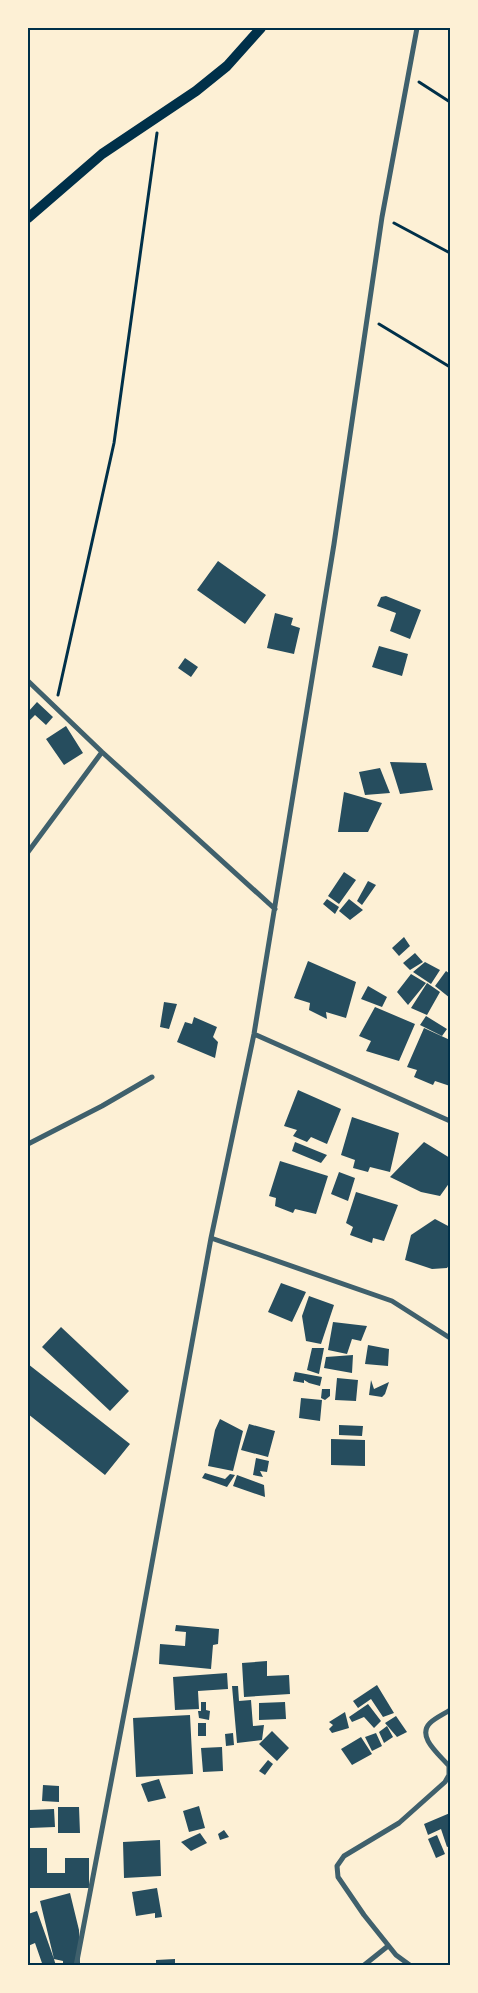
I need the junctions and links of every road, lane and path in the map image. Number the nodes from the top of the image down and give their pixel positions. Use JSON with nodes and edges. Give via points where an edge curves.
{"nodes":[{"id":1,"x":261,"y":28,"type":"edge"},
{"id":2,"x":416,"y":28,"type":"edge"},
{"id":3,"x":408,"y":75,"type":"junction"},
{"id":4,"x":450,"y":102,"type":"edge"},
{"id":5,"x":160,"y":115,"type":"junction"},
{"id":6,"x":382,"y":217,"type":"junction"},
{"id":7,"x":28,"y":218,"type":"edge"},
{"id":8,"x":450,"y":253,"type":"edge"},
{"id":9,"x":367,"y":318,"type":"junction"},
{"id":10,"x":450,"y":367,"type":"edge"},
{"id":11,"x":28,"y":681,"type":"edge"},
{"id":12,"x":56,"y":708,"type":"junction"},
{"id":13,"x":102,"y":752,"type":"junction"},
{"id":14,"x":28,"y":852,"type":"edge"},
{"id":15,"x":275,"y":909,"type":"junction"},
{"id":16,"x":254,"y":1034,"type":"junction"},
{"id":17,"x":152,"y":1077,"type":"dead end"},
{"id":18,"x":450,"y":1121,"type":"edge"},
{"id":19,"x":28,"y":1144,"type":"edge"},
{"id":20,"x":211,"y":1238,"type":"junction"},
{"id":21,"x":450,"y":1338,"type":"edge"},
{"id":22,"x":450,"y":1710,"type":"edge"},
{"id":23,"x":388,"y":1946,"type":"junction"},
{"id":24,"x":76,"y":1966,"type":"edge"},
{"id":25,"x":363,"y":1966,"type":"edge"},
{"id":26,"x":411,"y":1966,"type":"edge"}],
"edges":[{"from":1,"to":5,"type":"main road","via":[[227,66]]},
{"from":2,"to":3,"type":"street"},
{"from":3,"to":4,"type":"path"},
{"from":3,"to":6,"type":"street"},
{"from":5,"to":7,"type":"main road","via":[[102,154]]},
{"from":5,"to":12,"type":"path","via":[[114,443]]},
{"from":6,"to":8,"type":"path"},
{"from":6,"to":9,"type":"street"},
{"from":9,"to":10,"type":"path"},
{"from":9,"to":15,"type":"street"},
{"from":11,"to":12,"type":"street"},
{"from":12,"to":13,"type":"street"},
{"from":13,"to":14,"type":"street"},
{"from":13,"to":15,"type":"street"},
{"from":15,"to":16,"type":"street"},
{"from":16,"to":18,"type":"street"},
{"from":16,"to":20,"type":"street"},
{"from":17,"to":19,"type":"street"},
{"from":20,"to":21,"type":"street","via":[[392,1302]]},
{"from":20,"to":24,"type":"street"},
{"from":22,"to":23,"type":"street","via":[[430,1722],[426,1730],[426,1739],[449,1766],[445,1782],[399,1823],[344,1856],[337,1866],[338,1876]]},
{"from":23,"to":25,"type":"street"},
{"from":23,"to":26,"type":"street"}]}
